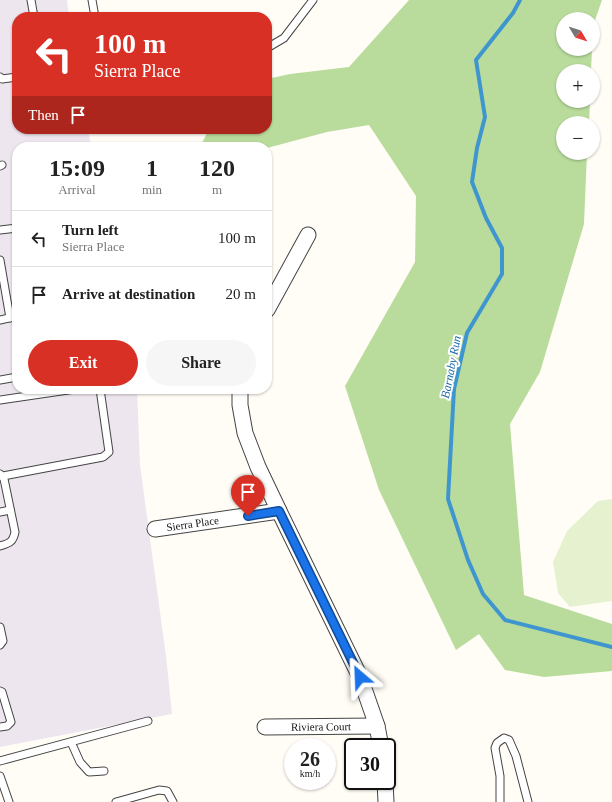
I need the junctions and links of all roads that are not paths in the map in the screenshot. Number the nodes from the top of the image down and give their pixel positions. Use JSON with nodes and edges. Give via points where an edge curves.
{"nodes":[{"id":1,"x":31,"y":0,"type":"edge"},
{"id":2,"x":92,"y":0,"type":"edge"},
{"id":3,"x":313,"y":0,"type":"edge"},
{"id":4,"x":33,"y":12,"type":"edge"},
{"id":5,"x":94,"y":12,"type":"edge"},
{"id":6,"x":272,"y":45,"type":"edge"},
{"id":7,"x":0,"y":77,"type":"edge"},
{"id":8,"x":12,"y":78,"type":"edge"},
{"id":9,"x":12,"y":229,"type":"edge"},
{"id":10,"x":0,"y":230,"type":"edge"},
{"id":11,"x":308,"y":235,"type":"dead end"},
{"id":12,"x":0,"y":260,"type":"edge"},
{"id":13,"x":272,"y":301,"type":"edge"},
{"id":14,"x":12,"y":313,"type":"edge"},
{"id":15,"x":12,"y":317,"type":"edge"},
{"id":16,"x":0,"y":320,"type":"edge"},
{"id":17,"x":12,"y":378,"type":"edge"},
{"id":18,"x":0,"y":380,"type":"edge"},
{"id":19,"x":41,"y":394,"type":"edge"},
{"id":20,"x":101,"y":394,"type":"edge"},
{"id":21,"x":240,"y":394,"type":"edge"},
{"id":22,"x":0,"y":400,"type":"edge"},
{"id":23,"x":1,"y":475,"type":"edge"},
{"id":24,"x":10,"y":510,"type":"junction"},
{"id":25,"x":279,"y":511,"type":"junction"},
{"id":26,"x":0,"y":512,"type":"edge"},
{"id":27,"x":155,"y":529,"type":"dead end"},
{"id":28,"x":0,"y":546,"type":"edge"},
{"id":29,"x":0,"y":627,"type":"edge"},
{"id":30,"x":0,"y":645,"type":"edge"},
{"id":31,"x":0,"y":691,"type":"edge"},
{"id":32,"x":148,"y":721,"type":"dead end"},
{"id":33,"x":265,"y":726,"type":"dead end"},
{"id":34,"x":377,"y":726,"type":"junction"},
{"id":35,"x":0,"y":728,"type":"edge"},
{"id":36,"x":379,"y":738,"type":"edge"},
{"id":37,"x":71,"y":742,"type":"junction"},
{"id":38,"x":0,"y":761,"type":"edge"},
{"id":39,"x":104,"y":771,"type":"dead end"},
{"id":40,"x":0,"y":776,"type":"edge"},
{"id":41,"x":385,"y":790,"type":"edge"},
{"id":42,"x":9,"y":802,"type":"edge"},
{"id":43,"x":116,"y":802,"type":"edge"},
{"id":44,"x":174,"y":802,"type":"edge"},
{"id":45,"x":386,"y":802,"type":"edge"},
{"id":46,"x":500,"y":802,"type":"edge"},
{"id":47,"x":528,"y":802,"type":"edge"}],
"edges":[{"from":1,"to":4,"type":"lane"},
{"from":2,"to":5,"type":"lane"},
{"from":3,"to":6,"type":"lane","via":[[284,38]]},
{"from":7,"to":8,"type":"lane"},
{"from":9,"to":10,"type":"lane"},
{"from":11,"to":13,"type":"street"},
{"from":12,"to":14,"type":"lane"},
{"from":15,"to":16,"type":"lane"},
{"from":17,"to":18,"type":"lane"},
{"from":19,"to":22,"type":"lane"},
{"from":20,"to":23,"type":"lane","via":[[109,452],[103,457]]},
{"from":21,"to":25,"type":"street","via":[[245,433]]},
{"from":23,"to":24,"type":"lane"},
{"from":24,"to":26,"type":"lane"},
{"from":24,"to":28,"type":"lane","via":[[14,539],[11,543]]},
{"from":25,"to":27,"type":"street","name":"Sierra Place"},
{"from":25,"to":34,"type":"street","via":[[360,677]]},
{"from":29,"to":30,"type":"lane"},
{"from":31,"to":35,"type":"lane","via":[[11,722]]},
{"from":32,"to":37,"type":"lane"},
{"from":33,"to":34,"type":"street","name":"Riviera Court"},
{"from":34,"to":36,"type":"street"},
{"from":37,"to":38,"type":"lane"},
{"from":37,"to":39,"type":"lane","via":[[80,762],[89,772]]},
{"from":40,"to":42,"type":"lane"},
{"from":41,"to":45,"type":"street"},
{"from":43,"to":44,"type":"lane","via":[[159,790],[167,791]]},
{"from":46,"to":47,"type":"lane","via":[[500,776],[494,748],[504,738],[510,740]]}]}
